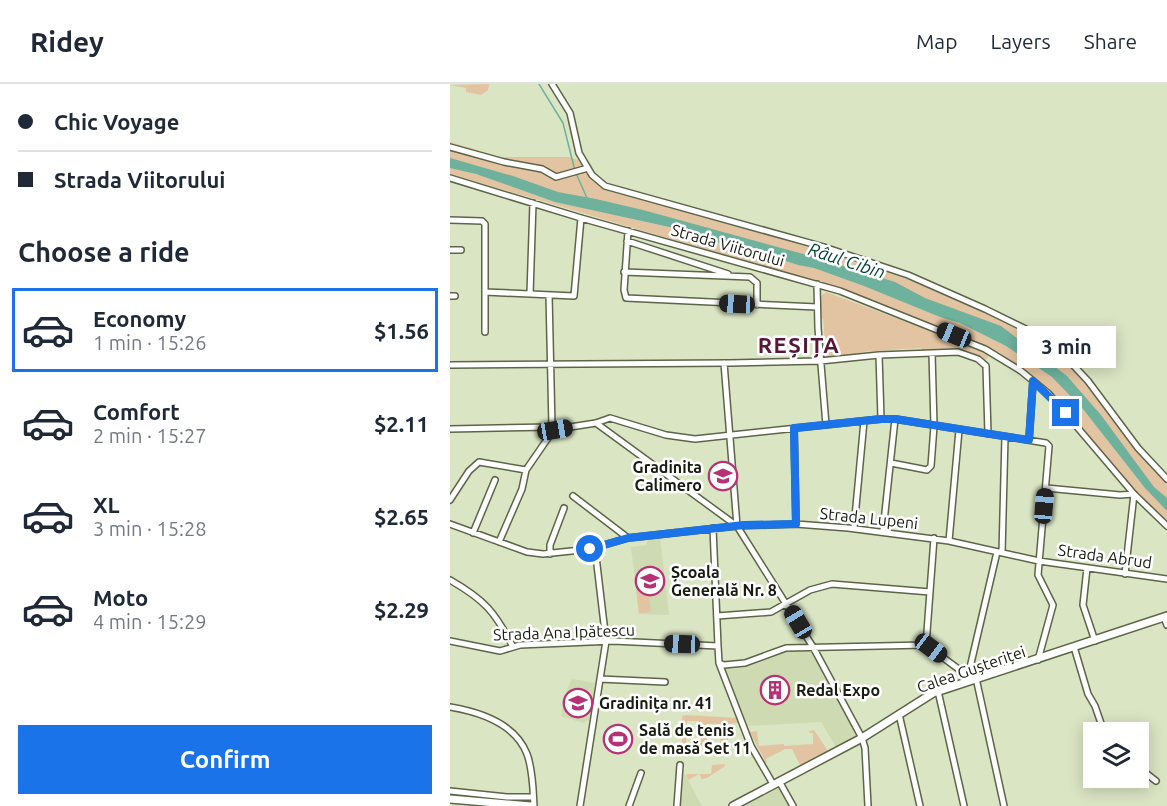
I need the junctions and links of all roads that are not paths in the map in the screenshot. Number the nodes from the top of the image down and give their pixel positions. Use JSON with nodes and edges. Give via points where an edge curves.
{"nodes":[{"id":1,"x":552,"y":84,"type":"edge"},
{"id":2,"x":450,"y":147,"type":"edge"},
{"id":3,"x":588,"y":168,"type":"junction"},
{"id":4,"x":450,"y":178,"type":"edge"},
{"id":5,"x":533,"y":203,"type":"junction"},
{"id":6,"x":581,"y":218,"type":"junction"},
{"id":7,"x":450,"y":220,"type":"edge"},
{"id":8,"x":628,"y":231,"type":"junction"},
{"id":9,"x":627,"y":241,"type":"junction"},
{"id":10,"x":450,"y":250,"type":"edge"},
{"id":11,"x":461,"y":250,"type":"dead end"},
{"id":12,"x":624,"y":272,"type":"junction"},
{"id":13,"x":735,"y":276,"type":"junction"},
{"id":14,"x":817,"y":284,"type":"junction"},
{"id":15,"x":485,"y":292,"type":"junction"},
{"id":16,"x":530,"y":294,"type":"junction"},
{"id":17,"x":549,"y":295,"type":"junction"},
{"id":18,"x":757,"y":304,"type":"junction"},
{"id":19,"x":817,"y":307,"type":"junction"},
{"id":20,"x":485,"y":332,"type":"dead end"},
{"id":21,"x":932,"y":353,"type":"junction"},
{"id":22,"x":879,"y":355,"type":"junction"},
{"id":23,"x":820,"y":360,"type":"junction"},
{"id":24,"x":724,"y":363,"type":"junction"},
{"id":25,"x":550,"y":364,"type":"junction"},
{"id":26,"x":450,"y":365,"type":"edge"},
{"id":27,"x":1033,"y":381,"type":"junction"},
{"id":28,"x":881,"y":419,"type":"junction"},
{"id":29,"x":895,"y":419,"type":"junction"},
{"id":30,"x":864,"y":421,"type":"junction"},
{"id":31,"x":596,"y":423,"type":"junction"},
{"id":32,"x":826,"y":424,"type":"junction"},
{"id":33,"x":934,"y":426,"type":"junction"},
{"id":34,"x":794,"y":428,"type":"junction"},
{"id":35,"x":450,"y":429,"type":"edge"},
{"id":36,"x":552,"y":429,"type":"junction"},
{"id":37,"x":959,"y":430,"type":"junction"},
{"id":38,"x":988,"y":434,"type":"junction"},
{"id":39,"x":731,"y":435,"type":"junction"},
{"id":40,"x":1005,"y":437,"type":"junction"},
{"id":41,"x":1029,"y":440,"type":"junction"},
{"id":42,"x":891,"y":463,"type":"junction"},
{"id":43,"x":526,"y":470,"type":"junction"},
{"id":44,"x":1167,"y":479,"type":"edge"},
{"id":45,"x":495,"y":480,"type":"dead end"},
{"id":46,"x":1046,"y":488,"type":"junction"},
{"id":47,"x":1134,"y":494,"type":"junction"},
{"id":48,"x":573,"y":496,"type":"dead end"},
{"id":49,"x":450,"y":500,"type":"edge"},
{"id":50,"x":564,"y":508,"type":"dead end"},
{"id":51,"x":450,"y":524,"type":"edge"},
{"id":52,"x":796,"y":524,"type":"junction"},
{"id":53,"x":737,"y":526,"type":"junction"},
{"id":54,"x":1167,"y":526,"type":"edge"},
{"id":55,"x":713,"y":528,"type":"junction"},
{"id":56,"x":854,"y":528,"type":"junction"},
{"id":57,"x":884,"y":531,"type":"junction"},
{"id":58,"x":473,"y":533,"type":"junction"},
{"id":59,"x":628,"y":538,"type":"junction"},
{"id":60,"x":934,"y":538,"type":"junction"},
{"id":61,"x":949,"y":540,"type":"junction"},
{"id":62,"x":499,"y":542,"type":"junction"},
{"id":63,"x":595,"y":548,"type":"junction"},
{"id":64,"x":1000,"y":552,"type":"junction"},
{"id":65,"x":550,"y":554,"type":"junction"},
{"id":66,"x":1039,"y":561,"type":"junction"},
{"id":67,"x":1087,"y":568,"type":"junction"},
{"id":68,"x":1125,"y":574,"type":"junction"},
{"id":69,"x":1167,"y":579,"type":"edge"},
{"id":70,"x":450,"y":580,"type":"edge"},
{"id":71,"x":930,"y":592,"type":"junction"},
{"id":72,"x":786,"y":604,"type":"junction"},
{"id":73,"x":717,"y":616,"type":"junction"},
{"id":74,"x":1166,"y":616,"type":"edge"},
{"id":75,"x":1167,"y":625,"type":"edge"},
{"id":76,"x":1095,"y":640,"type":"junction"},
{"id":77,"x":450,"y":641,"type":"edge"},
{"id":78,"x":606,"y":641,"type":"junction"},
{"id":79,"x":926,"y":645,"type":"junction"},
{"id":80,"x":718,"y":646,"type":"junction"},
{"id":81,"x":513,"y":647,"type":"junction"},
{"id":82,"x":813,"y":647,"type":"junction"},
{"id":83,"x":1074,"y":647,"type":"junction"},
{"id":84,"x":1038,"y":660,"type":"junction"},
{"id":85,"x":719,"y":663,"type":"junction"},
{"id":86,"x":971,"y":678,"type":"junction"},
{"id":87,"x":600,"y":679,"type":"junction"},
{"id":88,"x":665,"y":682,"type":"dead end"},
{"id":89,"x":938,"y":691,"type":"junction"},
{"id":90,"x":450,"y":707,"type":"edge"},
{"id":91,"x":899,"y":714,"type":"junction"},
{"id":92,"x":1101,"y":722,"type":"edge"},
{"id":93,"x":862,"y":738,"type":"junction"},
{"id":94,"x":680,"y":765,"type":"dead end"},
{"id":95,"x":641,"y":773,"type":"dead end"},
{"id":96,"x":1149,"y":776,"type":"edge"},
{"id":97,"x":1156,"y":781,"type":"dead end"},
{"id":98,"x":776,"y":783,"type":"junction"},
{"id":99,"x":450,"y":791,"type":"edge"},
{"id":100,"x":533,"y":797,"type":"junction"},
{"id":101,"x":450,"y":799,"type":"edge"},
{"id":102,"x":504,"y":804,"type":"edge"},
{"id":103,"x":532,"y":806,"type":"edge"},
{"id":104,"x":580,"y":806,"type":"edge"},
{"id":105,"x":629,"y":806,"type":"edge"},
{"id":106,"x":677,"y":806,"type":"edge"},
{"id":107,"x":733,"y":806,"type":"edge"},
{"id":108,"x":793,"y":806,"type":"edge"},
{"id":109,"x":868,"y":806,"type":"edge"},
{"id":110,"x":920,"y":806,"type":"edge"},
{"id":111,"x":964,"y":806,"type":"edge"},
{"id":112,"x":1004,"y":806,"type":"edge"}],
"edges":[{"from":1,"to":3,"type":"street","via":[[570,113],[579,153]]},
{"from":2,"to":3,"type":"street","via":[[542,169],[556,177]]},
{"from":3,"to":44,"type":"street","via":[[605,186],[908,275],[1034,333],[1088,381],[1138,448]]},
{"from":4,"to":5,"type":"street","name":"Strada Viitorului"},
{"from":5,"to":6,"type":"street","name":"Strada Viitorului"},
{"from":5,"to":16,"type":"street"},
{"from":6,"to":8,"type":"street","name":"Strada Viitorului"},
{"from":6,"to":17,"type":"street","via":[[575,294]]},
{"from":7,"to":15,"type":"street","via":[[484,222]]},
{"from":8,"to":9,"type":"street"},
{"from":8,"to":14,"type":"street","name":"Strada Viitorului"},
{"from":9,"to":12,"type":"street"},
{"from":9,"to":13,"type":"street"},
{"from":10,"to":11,"type":"street"},
{"from":12,"to":13,"type":"street","name":"Strada Viitorului"},
{"from":12,"to":18,"type":"street","via":[[624,295],[628,299]]},
{"from":13,"to":18,"type":"street","name":"Strada Viitorului","via":[[757,281]]},
{"from":14,"to":19,"type":"street"},
{"from":14,"to":27,"type":"street","name":"Strada Viitorului","via":[[973,343]]},
{"from":15,"to":16,"type":"street"},
{"from":15,"to":20,"type":"street"},
{"from":16,"to":17,"type":"street"},
{"from":17,"to":25,"type":"street"},
{"from":18,"to":19,"type":"street"},
{"from":19,"to":23,"type":"street"},
{"from":21,"to":22,"type":"street"},
{"from":21,"to":33,"type":"street"},
{"from":21,"to":38,"type":"street","via":[[958,352],[986,366]]},
{"from":22,"to":23,"type":"street"},
{"from":22,"to":28,"type":"street"},
{"from":23,"to":24,"type":"street"},
{"from":23,"to":32,"type":"street"},
{"from":24,"to":25,"type":"street"},
{"from":24,"to":39,"type":"street"},
{"from":25,"to":26,"type":"street"},
{"from":25,"to":36,"type":"street"},
{"from":27,"to":41,"type":"street"},
{"from":27,"to":47,"type":"street","name":"Strada Viitorului","via":[[1062,408]]},
{"from":28,"to":29,"type":"street"},
{"from":28,"to":30,"type":"street"},
{"from":29,"to":33,"type":"street"},
{"from":29,"to":42,"type":"street"},
{"from":30,"to":32,"type":"street"},
{"from":30,"to":56,"type":"street"},
{"from":31,"to":36,"type":"street"},
{"from":31,"to":39,"type":"street","via":[[615,418],[686,439]]},
{"from":31,"to":53,"type":"street"},
{"from":32,"to":34,"type":"street"},
{"from":33,"to":37,"type":"street"},
{"from":33,"to":42,"type":"street","via":[[930,469]]},
{"from":34,"to":39,"type":"street"},
{"from":34,"to":52,"type":"street"},
{"from":35,"to":36,"type":"street"},
{"from":36,"to":43,"type":"street"},
{"from":37,"to":38,"type":"street"},
{"from":37,"to":61,"type":"street"},
{"from":38,"to":40,"type":"street"},
{"from":39,"to":53,"type":"street"},
{"from":40,"to":41,"type":"street"},
{"from":40,"to":64,"type":"street"},
{"from":41,"to":46,"type":"street","via":[[1049,446]]},
{"from":42,"to":57,"type":"street"},
{"from":43,"to":49,"type":"street","via":[[479,462]]},
{"from":43,"to":62,"type":"street"},
{"from":45,"to":58,"type":"street"},
{"from":46,"to":47,"type":"street"},
{"from":46,"to":66,"type":"street"},
{"from":47,"to":54,"type":"street","name":"Strada Viitorului"},
{"from":47,"to":68,"type":"street"},
{"from":48,"to":59,"type":"street"},
{"from":50,"to":65,"type":"street"},
{"from":51,"to":58,"type":"street","name":"Strada Lupeni"},
{"from":52,"to":53,"type":"street","name":"Strada Lupeni"},
{"from":52,"to":56,"type":"street","name":"Strada Lupeni"},
{"from":53,"to":55,"type":"street","name":"Strada Lupeni"},
{"from":53,"to":72,"type":"street"},
{"from":55,"to":59,"type":"street","name":"Strada Lupeni"},
{"from":55,"to":73,"type":"street"},
{"from":56,"to":57,"type":"street","name":"Strada Lupeni"},
{"from":57,"to":60,"type":"street","name":"Strada Lupeni"},
{"from":58,"to":62,"type":"street","name":"Strada Lupeni"},
{"from":59,"to":63,"type":"street","name":"Strada Lupeni"},
{"from":60,"to":61,"type":"street","name":"Strada Lupeni"},
{"from":60,"to":71,"type":"street"},
{"from":61,"to":64,"type":"street","name":"Strada Lupeni"},
{"from":62,"to":65,"type":"street","name":"Strada Lupeni","via":[[532,553]]},
{"from":63,"to":65,"type":"street","name":"Strada Lupeni"},
{"from":63,"to":78,"type":"street"},
{"from":64,"to":66,"type":"street","name":"Strada Lupeni"},
{"from":64,"to":86,"type":"street"},
{"from":66,"to":67,"type":"street","name":"Strada Abrud"},
{"from":66,"to":84,"type":"street","via":[[1038,575],[1053,605]]},
{"from":67,"to":68,"type":"street","name":"Strada Abrud"},
{"from":67,"to":76,"type":"street","via":[[1083,605]]},
{"from":68,"to":69,"type":"street","name":"Strada Abrud"},
{"from":70,"to":81,"type":"street","via":[[494,613]]},
{"from":71,"to":72,"type":"street","via":[[832,584],[810,590]]},
{"from":71,"to":79,"type":"street"},
{"from":72,"to":73,"type":"street","via":[[767,613]]},
{"from":72,"to":82,"type":"street"},
{"from":73,"to":80,"type":"street"},
{"from":74,"to":75,"type":"street"},
{"from":74,"to":76,"type":"main road","name":"Calea Gușteriței"},
{"from":76,"to":83,"type":"main road","name":"Calea Gușteriței"},
{"from":77,"to":81,"type":"street","name":"Strada Ana Ipătescu","via":[[500,651]]},
{"from":78,"to":80,"type":"street","name":"Strada Ana Ipătescu"},
{"from":78,"to":81,"type":"street","name":"Strada Ana Ipătescu"},
{"from":78,"to":87,"type":"street"},
{"from":79,"to":82,"type":"street"},
{"from":79,"to":86,"type":"street"},
{"from":80,"to":85,"type":"street"},
{"from":82,"to":85,"type":"street","via":[[782,649],[739,664]]},
{"from":82,"to":93,"type":"street"},
{"from":83,"to":84,"type":"main road","name":"Calea Gușteriței"},
{"from":83,"to":92,"type":"street"},
{"from":84,"to":86,"type":"main road","name":"Calea Gușteriței"},
{"from":85,"to":98,"type":"street","via":[[751,746]]},
{"from":86,"to":89,"type":"main road","name":"Calea Gușteriței"},
{"from":86,"to":112,"type":"street"},
{"from":87,"to":88,"type":"street"},
{"from":87,"to":104,"type":"street"},
{"from":89,"to":91,"type":"main road","name":"Calea Gușteriței"},
{"from":89,"to":111,"type":"street"},
{"from":90,"to":100,"type":"street","via":[[484,715],[513,733],[526,753]]},
{"from":91,"to":93,"type":"main road","name":"Calea Gușteriței"},
{"from":91,"to":110,"type":"street"},
{"from":93,"to":98,"type":"main road","name":"Calea Gușteriței"},
{"from":93,"to":109,"type":"street"},
{"from":94,"to":106,"type":"street"},
{"from":95,"to":105,"type":"street"},
{"from":96,"to":97,"type":"street"},
{"from":98,"to":107,"type":"main road","name":"Calea Gușteriței"},
{"from":98,"to":108,"type":"street"},
{"from":99,"to":100,"type":"street"},
{"from":100,"to":103,"type":"street"},
{"from":101,"to":102,"type":"main road"},
{"from":102,"to":103,"type":"main road"}]}
